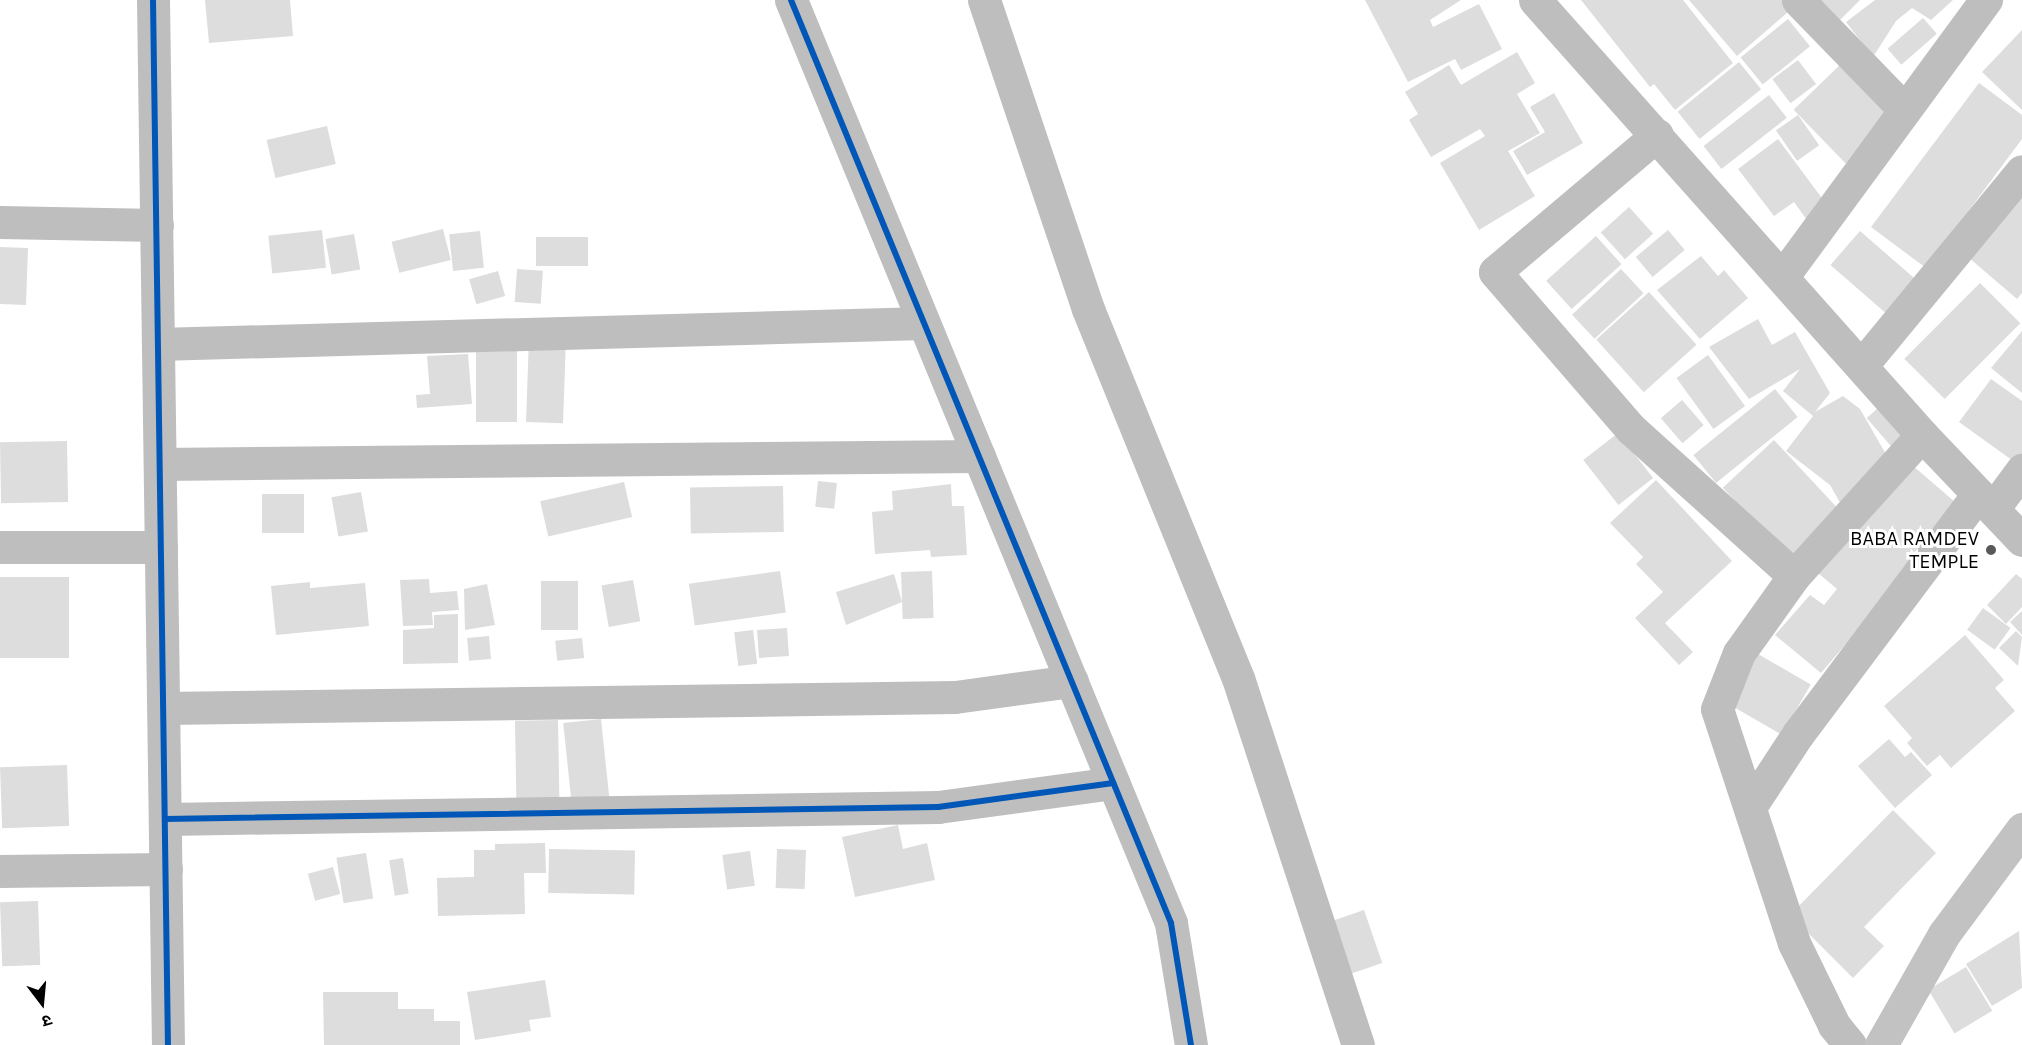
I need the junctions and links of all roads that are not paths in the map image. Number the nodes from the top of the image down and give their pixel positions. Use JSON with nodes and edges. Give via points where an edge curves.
{"nodes":[{"id":1,"x":153,"y":0,"type":"edge"},
{"id":2,"x":791,"y":0,"type":"edge"},
{"id":3,"x":984,"y":0,"type":"edge"},
{"id":4,"x":1535,"y":0,"type":"edge"},
{"id":5,"x":1798,"y":0,"type":"edge"},
{"id":6,"x":1986,"y":0,"type":"edge"},
{"id":7,"x":1905,"y":110,"type":"junction"},
{"id":8,"x":1657,"y":135,"type":"junction"},
{"id":9,"x":2022,"y":171,"type":"edge"},
{"id":10,"x":0,"y":222,"type":"edge"},
{"id":11,"x":157,"y":225,"type":"junction"},
{"id":12,"x":1783,"y":276,"type":"junction"},
{"id":13,"x":924,"y":323,"type":"junction"},
{"id":14,"x":158,"y":344,"type":"junction"},
{"id":15,"x":1862,"y":365,"type":"junction"},
{"id":16,"x":1922,"y":435,"type":"junction"},
{"id":17,"x":979,"y":456,"type":"junction"},
{"id":18,"x":160,"y":464,"type":"junction"},
{"id":19,"x":2022,"y":471,"type":"edge"},
{"id":20,"x":1985,"y":501,"type":"junction"},
{"id":21,"x":2022,"y":540,"type":"edge"},
{"id":22,"x":0,"y":547,"type":"edge"},
{"id":23,"x":161,"y":547,"type":"junction"},
{"id":24,"x":1794,"y":576,"type":"junction"},
{"id":25,"x":1072,"y":681,"type":"junction"},
{"id":26,"x":164,"y":708,"type":"junction"},
{"id":27,"x":1113,"y":783,"type":"junction"},
{"id":28,"x":1752,"y":804,"type":"junction"},
{"id":29,"x":165,"y":819,"type":"junction"},
{"id":30,"x":2022,"y":829,"type":"edge"},
{"id":31,"x":166,"y":869,"type":"junction"},
{"id":32,"x":0,"y":871,"type":"edge"},
{"id":33,"x":168,"y":1045,"type":"edge"},
{"id":34,"x":1191,"y":1045,"type":"edge"},
{"id":35,"x":1358,"y":1045,"type":"edge"},
{"id":36,"x":1850,"y":1045,"type":"edge"},
{"id":37,"x":1881,"y":1045,"type":"edge"}],
"edges":[{"from":1,"to":11,"type":"street"},
{"from":2,"to":13,"type":"street"},
{"from":3,"to":35,"type":"street","via":[[1088,309],[1238,678]]},
{"from":4,"to":8,"type":"street"},
{"from":5,"to":7,"type":"street"},
{"from":6,"to":7,"type":"street"},
{"from":7,"to":12,"type":"street"},
{"from":8,"to":12,"type":"street"},
{"from":8,"to":24,"type":"street","via":[[1495,272],[1631,429]]},
{"from":9,"to":15,"type":"street"},
{"from":10,"to":11,"type":"street"},
{"from":11,"to":14,"type":"street"},
{"from":12,"to":15,"type":"street"},
{"from":13,"to":14,"type":"street"},
{"from":13,"to":17,"type":"street"},
{"from":14,"to":18,"type":"street"},
{"from":15,"to":16,"type":"street"},
{"from":16,"to":20,"type":"street"},
{"from":16,"to":24,"type":"street"},
{"from":17,"to":18,"type":"street"},
{"from":17,"to":25,"type":"street"},
{"from":18,"to":23,"type":"street"},
{"from":19,"to":20,"type":"street"},
{"from":20,"to":21,"type":"street"},
{"from":20,"to":28,"type":"street","via":[[1798,734]]},
{"from":22,"to":23,"type":"street"},
{"from":23,"to":26,"type":"street"},
{"from":24,"to":28,"type":"street","via":[[1739,652],[1718,709]]},
{"from":25,"to":26,"type":"street","via":[[955,697]]},
{"from":25,"to":27,"type":"street"},
{"from":26,"to":29,"type":"street"},
{"from":27,"to":29,"type":"street","via":[[938,807]]},
{"from":27,"to":34,"type":"street","via":[[1172,922]]},
{"from":28,"to":36,"type":"street","via":[[1794,943],[1834,1025]]},
{"from":29,"to":31,"type":"street"},
{"from":30,"to":37,"type":"street","via":[[1944,934]]},
{"from":31,"to":32,"type":"street"},
{"from":31,"to":33,"type":"street"}]}
